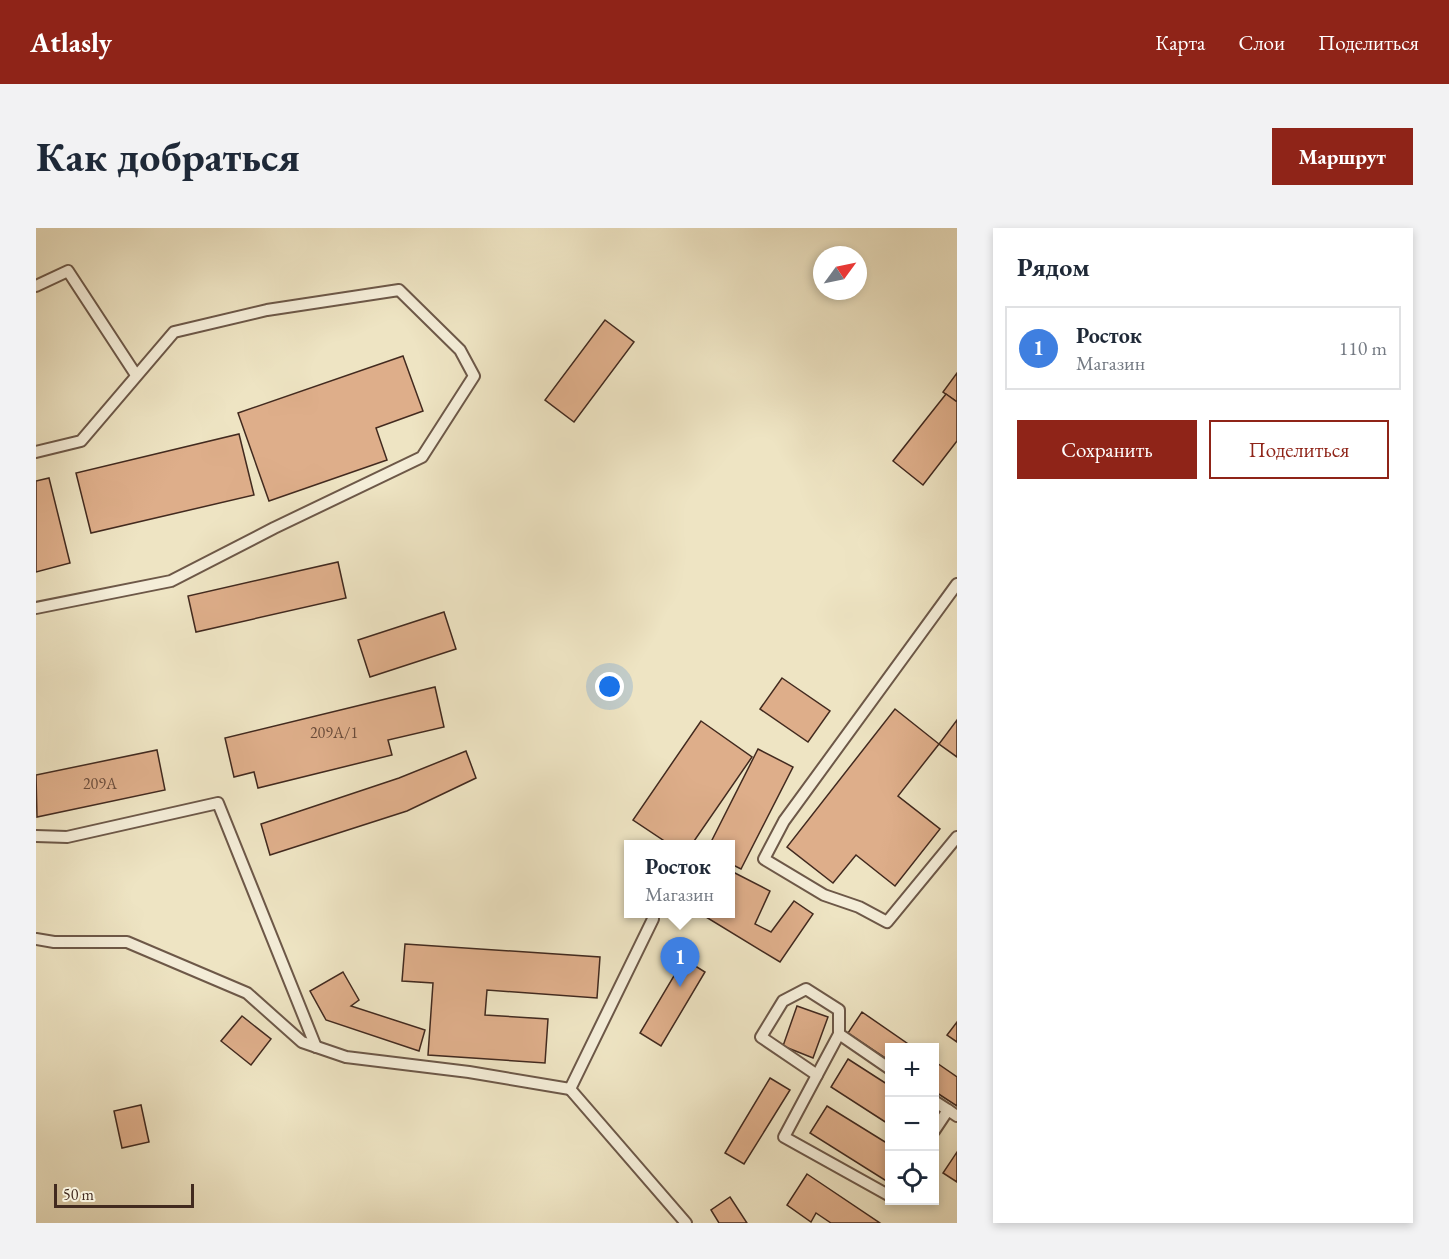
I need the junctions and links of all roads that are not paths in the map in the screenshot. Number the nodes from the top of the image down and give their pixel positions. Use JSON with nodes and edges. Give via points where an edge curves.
{"nodes":[{"id":1,"x":36,"y":286,"type":"edge"},
{"id":2,"x":136,"y":375,"type":"junction"},
{"id":3,"x":36,"y":452,"type":"edge"},
{"id":4,"x":957,"y":584,"type":"edge"},
{"id":5,"x":36,"y":608,"type":"edge"},
{"id":6,"x":36,"y":836,"type":"edge"},
{"id":7,"x":957,"y":837,"type":"edge"},
{"id":8,"x":653,"y":919,"type":"dead end"},
{"id":9,"x":36,"y":939,"type":"edge"},
{"id":10,"x":839,"y":1034,"type":"junction"},
{"id":11,"x":316,"y":1047,"type":"junction"},
{"id":12,"x":885,"y":1066,"type":"edge"},
{"id":13,"x":817,"y":1075,"type":"junction"},
{"id":14,"x":570,"y":1089,"type":"junction"},
{"id":15,"x":939,"y":1104,"type":"edge"},
{"id":16,"x":952,"y":1113,"type":"edge"},
{"id":17,"x":939,"y":1126,"type":"edge"},
{"id":18,"x":885,"y":1193,"type":"edge"},
{"id":19,"x":686,"y":1223,"type":"edge"}],
"edges":[{"from":1,"to":2,"type":"lane","via":[[68,271]]},
{"from":2,"to":3,"type":"lane","via":[[81,441]]},
{"from":2,"to":5,"type":"lane","via":[[174,332],[267,310],[399,290],[460,350],[474,376],[422,457],[171,580]]},
{"from":4,"to":7,"type":"lane","via":[[784,821],[764,859],[824,895],[887,922]]},
{"from":6,"to":11,"type":"lane","via":[[67,837],[218,803]]},
{"from":8,"to":14,"type":"lane"},
{"from":9,"to":11,"type":"lane","via":[[128,942],[247,993],[302,1042]]},
{"from":10,"to":12,"type":"lane"},
{"from":10,"to":13,"type":"lane"},
{"from":10,"to":13,"type":"lane","via":[[839,1010],[806,988],[783,1001],[761,1037]]},
{"from":11,"to":14,"type":"lane","via":[[346,1057]]},
{"from":13,"to":18,"type":"lane","via":[[783,1137]]},
{"from":14,"to":19,"type":"lane"},
{"from":15,"to":16,"type":"lane"},
{"from":16,"to":17,"type":"lane"}]}
